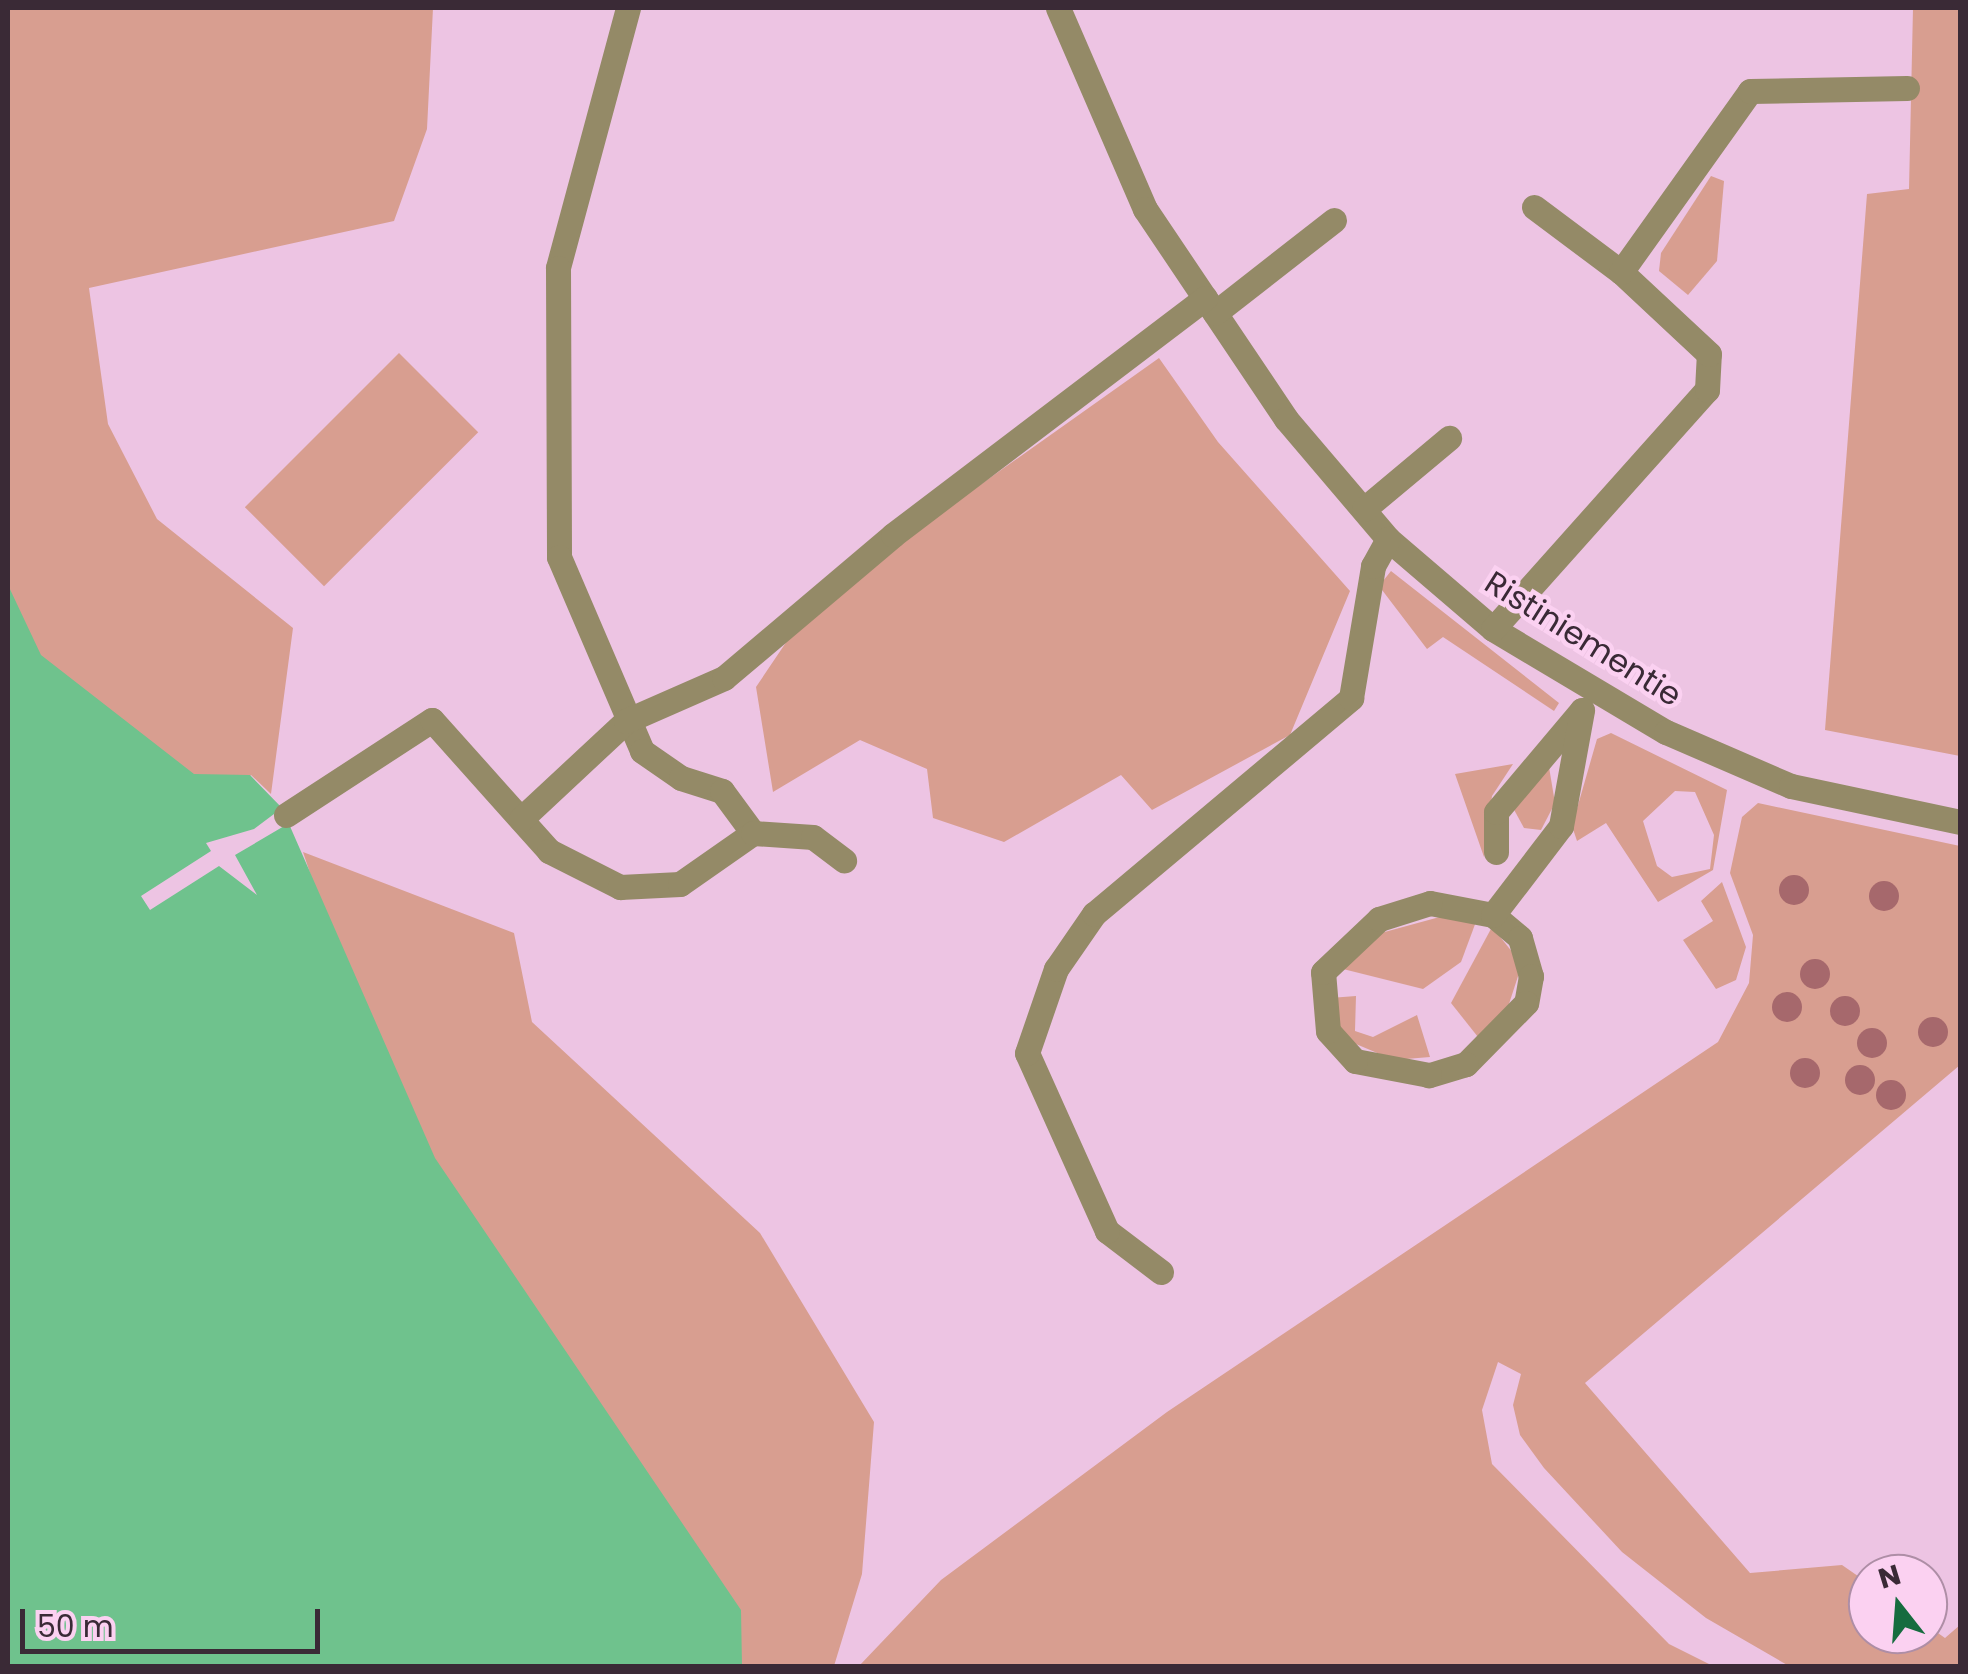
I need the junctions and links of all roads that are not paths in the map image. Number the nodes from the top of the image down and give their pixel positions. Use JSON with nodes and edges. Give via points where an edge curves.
{"nodes":[{"id":1,"x":628,"y":8,"type":"edge"},
{"id":2,"x":1058,"y":8,"type":"edge"},
{"id":3,"x":1907,"y":88,"type":"dead end"},
{"id":4,"x":1534,"y":208,"type":"dead end"},
{"id":5,"x":1334,"y":220,"type":"dead end"},
{"id":6,"x":1621,"y":272,"type":"junction"},
{"id":7,"x":1210,"y":306,"type":"junction"},
{"id":8,"x":1449,"y":438,"type":"dead end"},
{"id":9,"x":1364,"y":509,"type":"junction"},
{"id":10,"x":1388,"y":539,"type":"junction"},
{"id":11,"x":1493,"y":628,"type":"junction"},
{"id":12,"x":1588,"y":700,"type":"junction"},
{"id":13,"x":626,"y":721,"type":"junction"},
{"id":14,"x":286,"y":815,"type":"dead end"},
{"id":15,"x":521,"y":819,"type":"junction"},
{"id":16,"x":1960,"y":822,"type":"edge"},
{"id":17,"x":753,"y":833,"type":"junction"},
{"id":18,"x":1496,"y":852,"type":"dead end"},
{"id":19,"x":844,"y":860,"type":"dead end"},
{"id":20,"x":1492,"y":915,"type":"junction"},
{"id":21,"x":1161,"y":1272,"type":"dead end"}],
"edges":[{"from":1,"to":13,"type":"street","via":[[558,268],[552,496],[559,556]]},
{"from":2,"to":7,"type":"street","name":"Ristiniementie","via":[[1145,210]]},
{"from":3,"to":6,"type":"street","via":[[1750,91]]},
{"from":4,"to":6,"type":"street"},
{"from":5,"to":7,"type":"street"},
{"from":6,"to":11,"type":"street","via":[[1709,354],[1707,390]]},
{"from":7,"to":9,"type":"street","name":"Ristiniementie","via":[[1286,420]]},
{"from":7,"to":13,"type":"street","via":[[894,535],[724,678]]},
{"from":8,"to":9,"type":"street"},
{"from":9,"to":10,"type":"street","name":"Ristiniementie"},
{"from":10,"to":11,"type":"street","name":"Ristiniementie"},
{"from":10,"to":21,"type":"street","via":[[1373,566],[1350,698],[1094,914],[1056,969],[1027,1053],[1108,1231]]},
{"from":11,"to":12,"type":"street","name":"Ristiniementie"},
{"from":12,"to":16,"type":"street","name":"Ristiniementie","via":[[1791,786]]},
{"from":12,"to":18,"type":"street","via":[[1496,812]]},
{"from":12,"to":20,"type":"street","via":[[1561,826]]},
{"from":13,"to":15,"type":"street"},
{"from":13,"to":17,"type":"street","via":[[642,751],[681,778],[722,791]]},
{"from":14,"to":15,"type":"street","via":[[432,720]]},
{"from":15,"to":17,"type":"street","via":[[549,851],[620,887],[650,890],[680,884]]},
{"from":17,"to":19,"type":"street","via":[[813,836]]},
{"from":20,"to":20,"type":"street","via":[[1430,902],[1379,920],[1348,943],[1318,994],[1338,1047],[1355,1061],[1428,1075],[1488,1048],[1514,1024],[1532,976],[1520,938]]}]}
